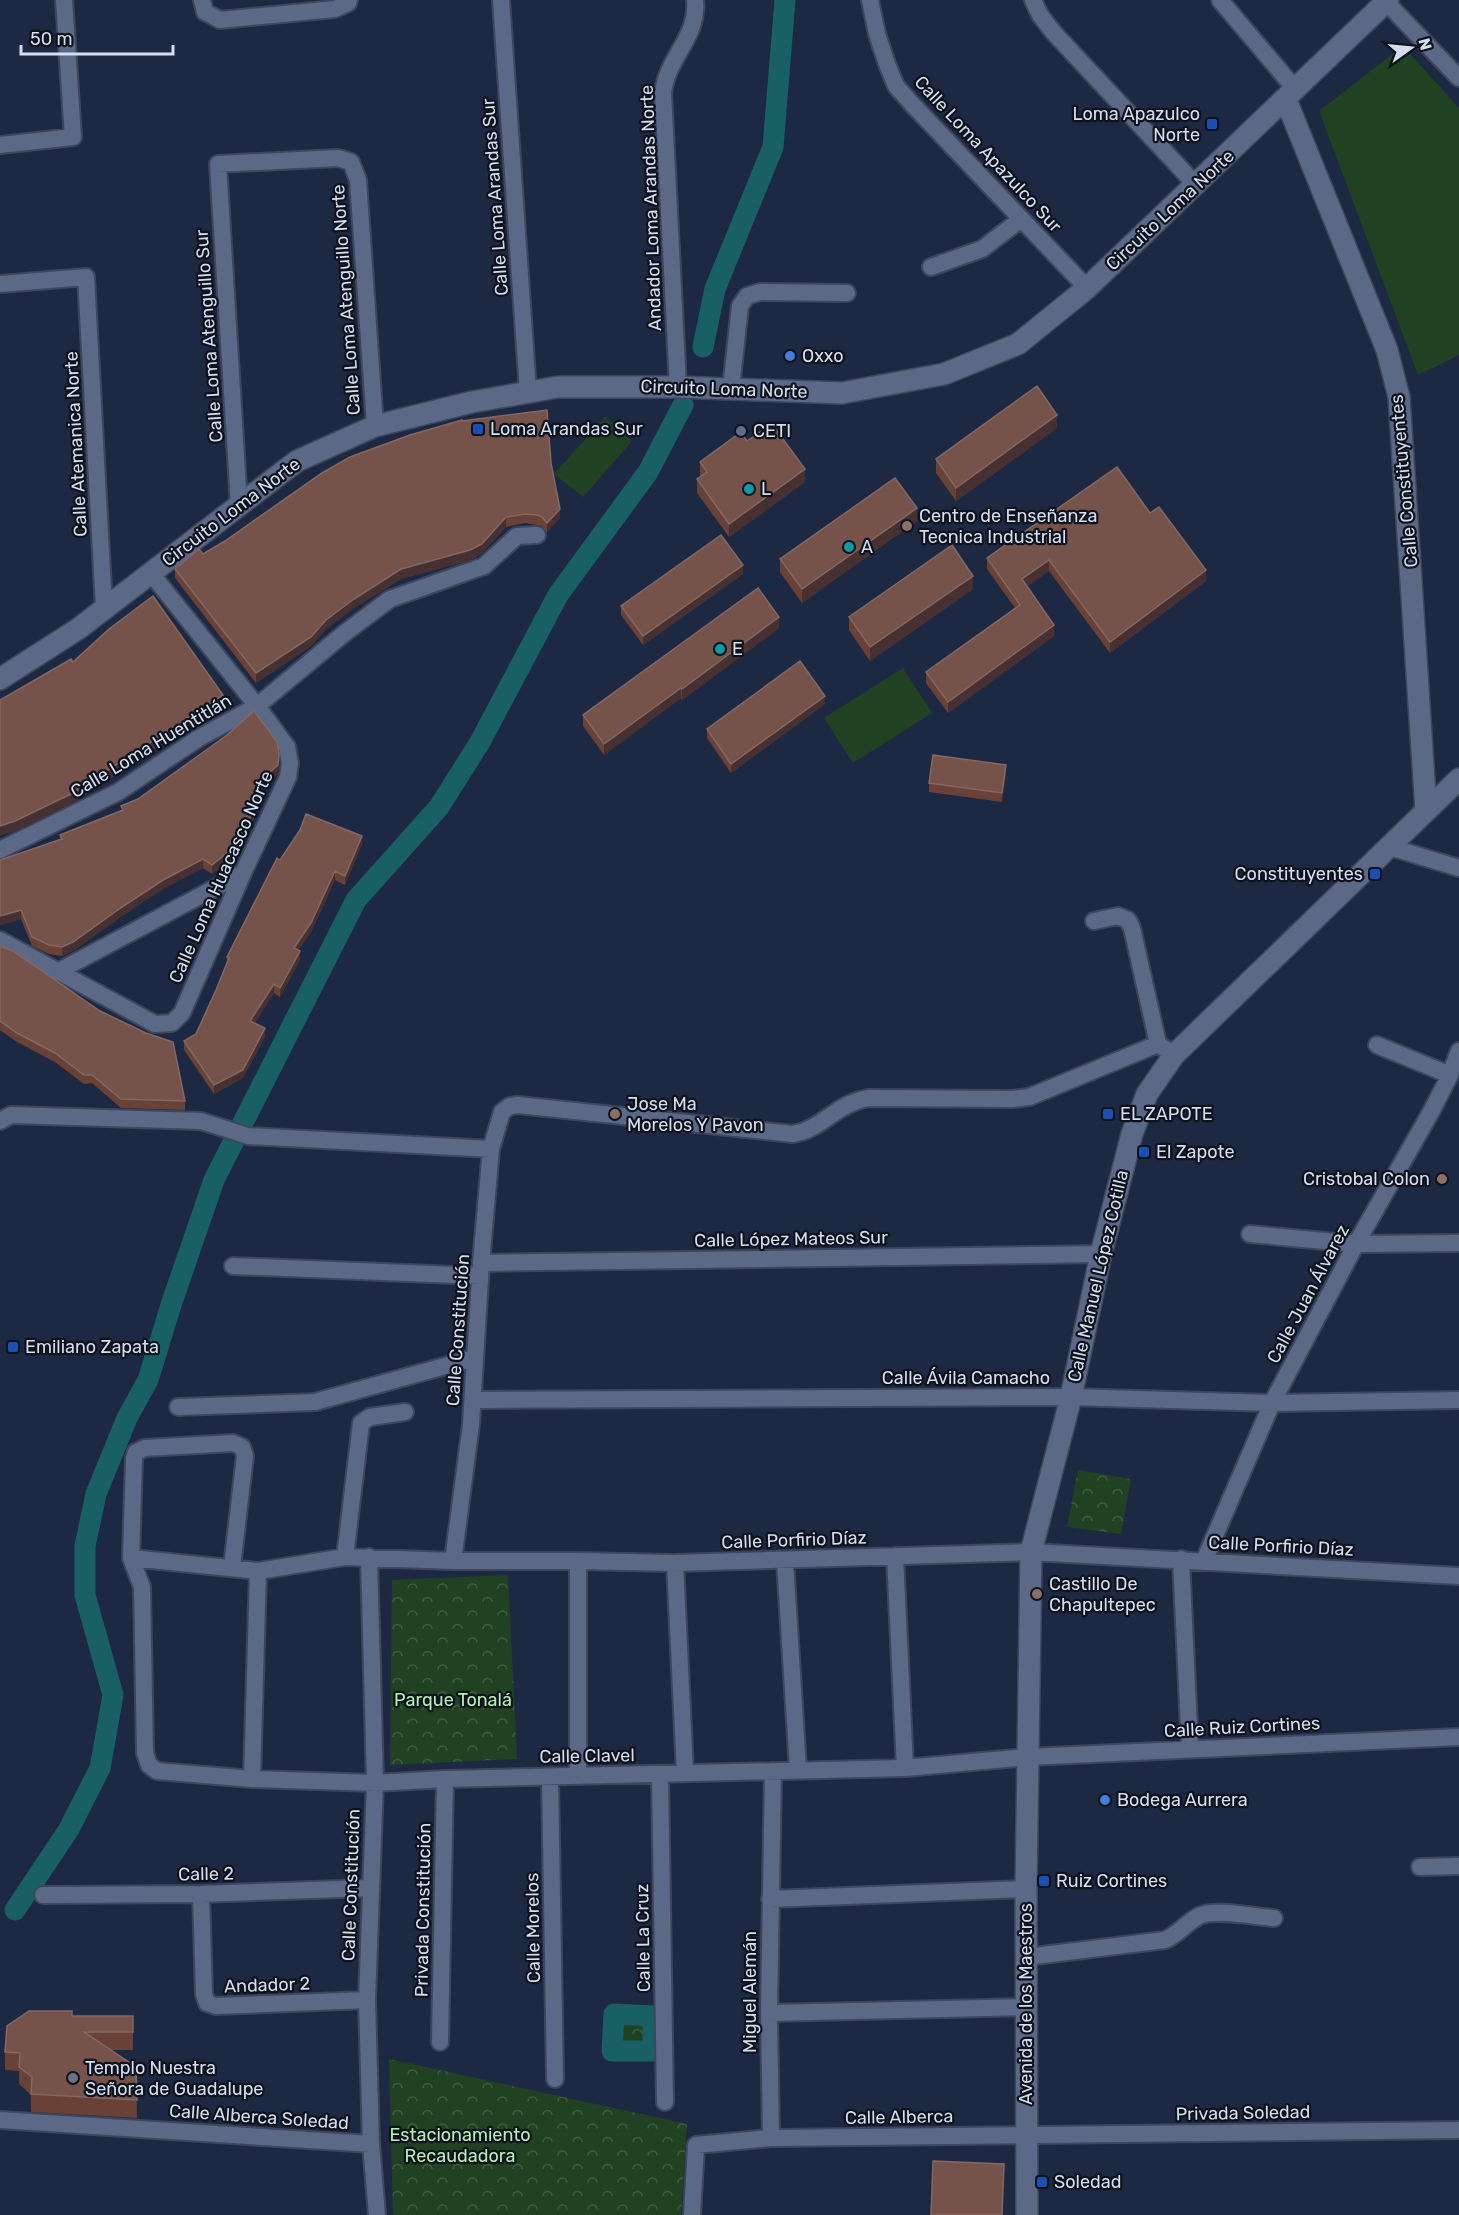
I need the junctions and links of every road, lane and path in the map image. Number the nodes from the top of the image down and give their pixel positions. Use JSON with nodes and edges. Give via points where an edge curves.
{"nodes":[{"id":1,"x":64,"y":0,"type":"edge"},
{"id":2,"x":349,"y":0,"type":"edge"},
{"id":3,"x":501,"y":0,"type":"edge"},
{"id":4,"x":695,"y":0,"type":"edge"},
{"id":5,"x":870,"y":0,"type":"edge"},
{"id":6,"x":1033,"y":0,"type":"edge"},
{"id":7,"x":1220,"y":0,"type":"edge"},
{"id":8,"x":1388,"y":1,"type":"edge"},
{"id":9,"x":203,"y":6,"type":"edge"},
{"id":10,"x":1459,"y":78,"type":"edge"},
{"id":11,"x":1291,"y":95,"type":"junction"},
{"id":12,"x":0,"y":146,"type":"edge"},
{"id":13,"x":218,"y":165,"type":"joint"},
{"id":14,"x":1196,"y":186,"type":"junction"},
{"id":15,"x":1021,"y":219,"type":"junction"},
{"id":16,"x":931,"y":267,"type":"dead end"},
{"id":17,"x":0,"y":284,"type":"edge"},
{"id":18,"x":1088,"y":288,"type":"junction"},
{"id":19,"x":847,"y":293,"type":"dead end"},
{"id":20,"x":678,"y":387,"type":"junction"},
{"id":21,"x":731,"y":388,"type":"junction"},
{"id":22,"x":528,"y":392,"type":"junction"},
{"id":23,"x":375,"y":426,"type":"junction"},
{"id":24,"x":239,"y":505,"type":"junction"},
{"id":25,"x":537,"y":536,"type":"dead end"},
{"id":26,"x":150,"y":572,"type":"junction"},
{"id":27,"x":104,"y":608,"type":"junction"},
{"id":28,"x":0,"y":679,"type":"edge"},
{"id":29,"x":257,"y":706,"type":"junction"},
{"id":30,"x":1459,"y":779,"type":"edge"},
{"id":31,"x":1426,"y":811,"type":"junction"},
{"id":32,"x":1390,"y":847,"type":"junction"},
{"id":33,"x":0,"y":850,"type":"edge"},
{"id":34,"x":1459,"y":868,"type":"edge"},
{"id":35,"x":243,"y":873,"type":"junction"},
{"id":36,"x":1094,"y":921,"type":"dead end"},
{"id":37,"x":0,"y":940,"type":"edge"},
{"id":38,"x":57,"y":972,"type":"junction"},
{"id":39,"x":1377,"y":1045,"type":"dead end"},
{"id":40,"x":1166,"y":1050,"type":"junction"},
{"id":41,"x":1459,"y":1051,"type":"edge"},
{"id":42,"x":1450,"y":1075,"type":"junction"},
{"id":43,"x":0,"y":1121,"type":"edge"},
{"id":44,"x":491,"y":1149,"type":"junction"},
{"id":45,"x":1250,"y":1234,"type":"dead end"},
{"id":46,"x":1459,"y":1243,"type":"edge"},
{"id":47,"x":1356,"y":1244,"type":"junction"},
{"id":48,"x":1101,"y":1254,"type":"junction"},
{"id":49,"x":233,"y":1266,"type":"dead end"},
{"id":50,"x":480,"y":1269,"type":"junction"},
{"id":51,"x":474,"y":1358,"type":"junction"},
{"id":52,"x":1071,"y":1397,"type":"junction"},
{"id":53,"x":473,"y":1400,"type":"junction"},
{"id":54,"x":1459,"y":1400,"type":"edge"},
{"id":55,"x":1272,"y":1403,"type":"junction"},
{"id":56,"x":178,"y":1407,"type":"dead end"},
{"id":57,"x":405,"y":1412,"type":"dead end"},
{"id":58,"x":1031,"y":1552,"type":"junction"},
{"id":59,"x":895,"y":1556,"type":"junction"},
{"id":60,"x":345,"y":1557,"type":"junction"},
{"id":61,"x":369,"y":1557,"type":"junction"},
{"id":62,"x":131,"y":1558,"type":"junction"},
{"id":63,"x":785,"y":1560,"type":"junction"},
{"id":64,"x":1181,"y":1560,"type":"junction"},
{"id":65,"x":453,"y":1561,"type":"junction"},
{"id":66,"x":578,"y":1561,"type":"junction"},
{"id":67,"x":1204,"y":1561,"type":"junction"},
{"id":68,"x":675,"y":1563,"type":"junction"},
{"id":69,"x":232,"y":1567,"type":"junction"},
{"id":70,"x":258,"y":1571,"type":"junction"},
{"id":71,"x":1459,"y":1576,"type":"edge"},
{"id":72,"x":1459,"y":1737,"type":"edge"},
{"id":73,"x":1190,"y":1749,"type":"junction"},
{"id":74,"x":1028,"y":1757,"type":"junction"},
{"id":75,"x":905,"y":1768,"type":"junction"},
{"id":76,"x":798,"y":1770,"type":"junction"},
{"id":77,"x":773,"y":1771,"type":"junction"},
{"id":78,"x":685,"y":1773,"type":"junction"},
{"id":79,"x":660,"y":1774,"type":"junction"},
{"id":80,"x":578,"y":1776,"type":"junction"},
{"id":81,"x":550,"y":1777,"type":"junction"},
{"id":82,"x":252,"y":1779,"type":"junction"},
{"id":83,"x":445,"y":1779,"type":"junction"},
{"id":84,"x":375,"y":1783,"type":"junction"},
{"id":85,"x":1459,"y":1866,"type":"edge"},
{"id":86,"x":1420,"y":1867,"type":"dead end"},
{"id":87,"x":370,"y":1888,"type":"junction"},
{"id":88,"x":1026,"y":1889,"type":"junction"},
{"id":89,"x":201,"y":1894,"type":"junction"},
{"id":90,"x":43,"y":1895,"type":"dead end"},
{"id":91,"x":770,"y":1899,"type":"junction"},
{"id":92,"x":1274,"y":1918,"type":"dead end"},
{"id":93,"x":1026,"y":1957,"type":"junction"},
{"id":94,"x":367,"y":2000,"type":"junction"},
{"id":95,"x":1026,"y":2007,"type":"junction"},
{"id":96,"x":769,"y":2013,"type":"junction"},
{"id":97,"x":440,"y":2042,"type":"dead end"},
{"id":98,"x":555,"y":2079,"type":"dead end"},
{"id":99,"x":665,"y":2102,"type":"dead end"},
{"id":100,"x":0,"y":2120,"type":"edge"},
{"id":101,"x":1459,"y":2130,"type":"edge"},
{"id":102,"x":1027,"y":2135,"type":"junction"},
{"id":103,"x":771,"y":2138,"type":"junction"},
{"id":104,"x":371,"y":2144,"type":"junction"},
{"id":105,"x":377,"y":2215,"type":"edge"},
{"id":106,"x":692,"y":2215,"type":"edge"},
{"id":107,"x":1027,"y":2215,"type":"edge"}],
"edges":[{"from":1,"to":12,"type":"street","via":[[73,137]]},
{"from":2,"to":9,"type":"street","via":[[334,9],[220,20]]},
{"from":3,"to":22,"type":"street","name":"Calle Loma Arandas Sur"},
{"from":4,"to":20,"type":"street","name":"Andador Loma Arandas Norte","via":[[694,23],[665,78],[663,93]]},
{"from":5,"to":15,"type":"street","name":"Calle Loma Apazulco Sur","via":[[877,34],[896,86]]},
{"from":6,"to":14,"type":"street","via":[[1054,33]]},
{"from":7,"to":11,"type":"street"},
{"from":8,"to":10,"type":"street"},
{"from":8,"to":11,"type":"street","name":"Circuito Loma Norte"},
{"from":11,"to":14,"type":"street","name":"Circuito Loma Norte"},
{"from":11,"to":31,"type":"street","name":"Calle Constituyentes","via":[[1386,350],[1399,397]]},
{"from":13,"to":23,"type":"street","name":"Calle Loma Atenguillo Norte","via":[[338,158],[351,162],[358,180]]},
{"from":13,"to":24,"type":"street","name":"Calle Loma Atenguillo Sur"},
{"from":14,"to":18,"type":"street","name":"Circuito Loma Norte"},
{"from":15,"to":16,"type":"street","via":[[982,249]]},
{"from":15,"to":18,"type":"street","name":"Calle Loma Apazulco Sur"},
{"from":17,"to":27,"type":"street","name":"Calle Atemanica Norte","via":[[86,277]]},
{"from":18,"to":21,"type":"street","name":"Circuito Loma Norte","via":[[1018,344],[944,374],[842,393]]},
{"from":19,"to":21,"type":"street","via":[[760,292],[747,296],[740,306]]},
{"from":20,"to":21,"type":"street","name":"Circuito Loma Norte"},
{"from":20,"to":22,"type":"street","name":"Circuito Loma Norte","via":[[558,387]]},
{"from":22,"to":23,"type":"street","name":"Circuito Loma Norte"},
{"from":23,"to":24,"type":"street","name":"Circuito Loma Norte","via":[[297,461]]},
{"from":24,"to":26,"type":"street","name":"Circuito Loma Norte"},
{"from":25,"to":29,"type":"street","name":"Calle Loma Huentitlán","via":[[517,536],[484,566],[390,599]]},
{"from":26,"to":27,"type":"street","name":"Circuito Loma Norte"},
{"from":26,"to":29,"type":"street","name":"Calle Loma Huacasco Norte"},
{"from":27,"to":28,"type":"street","name":"Circuito Loma Norte"},
{"from":29,"to":33,"type":"street","name":"Calle Loma Huentitlán","via":[[199,738],[118,792]]},
{"from":29,"to":35,"type":"street","name":"Calle Loma Huacasco Norte","via":[[287,747],[290,763],[288,777]]},
{"from":30,"to":31,"type":"street","name":"Calle Manuel López Cotilla"},
{"from":31,"to":32,"type":"street","name":"Calle Manuel López Cotilla"},
{"from":32,"to":34,"type":"street"},
{"from":32,"to":40,"type":"street","name":"Calle Manuel López Cotilla"},
{"from":35,"to":38,"type":"street"},
{"from":35,"to":38,"type":"street","name":"Calle Loma Huacasco Norte","via":[[182,1013],[172,1023],[155,1024]]},
{"from":36,"to":40,"type":"street","via":[[1118,916],[1128,920]]},
{"from":37,"to":38,"type":"street"},
{"from":39,"to":42,"type":"street"},
{"from":40,"to":44,"type":"street","name":"Calle Constitución","via":[[1029,1097],[868,1098],[843,1106],[814,1127],[793,1134],[510,1106],[502,1112]]},
{"from":40,"to":48,"type":"street","name":"Calle Manuel López Cotilla","via":[[1132,1134]]},
{"from":41,"to":42,"type":"street","name":"Calle Juan Álvarez"},
{"from":42,"to":47,"type":"street","name":"Calle Juan Álvarez"},
{"from":43,"to":44,"type":"street","via":[[11,1115],[201,1121],[248,1136]]},
{"from":44,"to":50,"type":"street","name":"Calle Constitución"},
{"from":45,"to":47,"type":"street"},
{"from":46,"to":47,"type":"street"},
{"from":47,"to":55,"type":"street","name":"Calle Juan Álvarez"},
{"from":48,"to":50,"type":"street","name":"Calle López Mateos Sur"},
{"from":48,"to":52,"type":"street","name":"Calle Manuel López Cotilla"},
{"from":49,"to":50,"type":"street","name":"Calle López Mateos Sur"},
{"from":50,"to":51,"type":"street","name":"Calle Constitución"},
{"from":51,"to":53,"type":"street","name":"Calle Constitución"},
{"from":51,"to":56,"type":"street","via":[[315,1402]]},
{"from":52,"to":53,"type":"street","name":"Calle Ávila Camacho"},
{"from":52,"to":55,"type":"street","name":"Calle Ávila Camacho"},
{"from":52,"to":58,"type":"street","name":"Calle Manuel López Cotilla"},
{"from":53,"to":65,"type":"street","name":"Calle Constitución"},
{"from":54,"to":55,"type":"street","name":"Calle Ávila Camacho"},
{"from":55,"to":67,"type":"street","name":"Calle Juan Álvarez"},
{"from":57,"to":60,"type":"street","via":[[370,1416],[361,1423]]},
{"from":58,"to":59,"type":"street","name":"Calle Porfirio Díaz"},
{"from":58,"to":64,"type":"street","name":"Calle Porfirio Díaz"},
{"from":58,"to":74,"type":"street","name":"Calle Manuel López Cotilla"},
{"from":59,"to":63,"type":"street","name":"Calle Porfirio Díaz"},
{"from":59,"to":75,"type":"street"},
{"from":60,"to":61,"type":"street","name":"Calle Porfirio Díaz"},
{"from":60,"to":70,"type":"street","name":"Calle Porfirio Díaz"},
{"from":61,"to":65,"type":"street","name":"Calle Porfirio Díaz"},
{"from":61,"to":84,"type":"street","name":"Calle Constitución"},
{"from":62,"to":69,"type":"street","name":"Calle Porfirio Díaz"},
{"from":62,"to":69,"type":"street","via":[[136,1452],[145,1448],[233,1443],[242,1447],[245,1456]]},
{"from":62,"to":82,"type":"street","name":"Calle Clavel","via":[[142,1587],[145,1753],[149,1765],[157,1772]]},
{"from":63,"to":68,"type":"street","name":"Calle Porfirio Díaz"},
{"from":63,"to":76,"type":"street"},
{"from":64,"to":67,"type":"street","name":"Calle Porfirio Díaz"},
{"from":64,"to":73,"type":"street"},
{"from":65,"to":66,"type":"street","name":"Calle Porfirio Díaz"},
{"from":66,"to":68,"type":"street","name":"Calle Porfirio Díaz"},
{"from":66,"to":80,"type":"street"},
{"from":67,"to":71,"type":"street","name":"Calle Porfirio Díaz"},
{"from":68,"to":78,"type":"street"},
{"from":69,"to":70,"type":"street","name":"Calle Porfirio Díaz"},
{"from":70,"to":82,"type":"street"},
{"from":72,"to":73,"type":"street","name":"Calle Ruiz Cortines"},
{"from":73,"to":74,"type":"street","name":"Calle Ruiz Cortines"},
{"from":74,"to":75,"type":"street","name":"Calle Clavel"},
{"from":74,"to":88,"type":"street","name":"Avenida de los Maestros"},
{"from":75,"to":76,"type":"street","name":"Calle Clavel"},
{"from":76,"to":77,"type":"street","name":"Calle Clavel"},
{"from":77,"to":78,"type":"street","name":"Calle Clavel"},
{"from":77,"to":91,"type":"street","name":"Miguel Alemán"},
{"from":78,"to":79,"type":"street","name":"Calle Clavel"},
{"from":79,"to":80,"type":"street","name":"Calle Clavel"},
{"from":79,"to":99,"type":"street","name":"Calle La Cruz"},
{"from":80,"to":81,"type":"street","name":"Calle Clavel"},
{"from":81,"to":83,"type":"street","name":"Calle Clavel"},
{"from":81,"to":98,"type":"street","name":"Calle Morelos"},
{"from":82,"to":84,"type":"street","name":"Calle Clavel"},
{"from":83,"to":84,"type":"street","name":"Calle Clavel"},
{"from":83,"to":97,"type":"street","name":"Privada Constitución"},
{"from":84,"to":87,"type":"street","name":"Calle Constitución"},
{"from":85,"to":86,"type":"street"},
{"from":87,"to":89,"type":"street","name":"Calle 2"},
{"from":87,"to":94,"type":"street","name":"Calle Constitución"},
{"from":88,"to":91,"type":"street"},
{"from":88,"to":93,"type":"street","name":"Avenida de los Maestros"},
{"from":89,"to":90,"type":"street","name":"Calle 2"},
{"from":89,"to":94,"type":"street","name":"Andador 2","via":[[207,2003],[216,2006]]},
{"from":91,"to":96,"type":"street","name":"Miguel Alemán"},
{"from":92,"to":93,"type":"street","via":[[1209,1912],[1165,1940]]},
{"from":93,"to":95,"type":"street","name":"Avenida de los Maestros"},
{"from":94,"to":104,"type":"street","name":"Calle Constitución"},
{"from":95,"to":96,"type":"street"},
{"from":95,"to":102,"type":"street","name":"Avenida de los Maestros"},
{"from":96,"to":103,"type":"street","name":"Miguel Alemán"},
{"from":100,"to":104,"type":"street","name":"Calle Alberca Soledad"},
{"from":101,"to":102,"type":"street","name":"Privada Soledad"},
{"from":102,"to":103,"type":"street","name":"Calle Alberca"},
{"from":102,"to":107,"type":"street","name":"Avenida de los Maestros"},
{"from":103,"to":106,"type":"street","via":[[696,2145]]},
{"from":104,"to":105,"type":"street","name":"Calle Constitución"}]}
